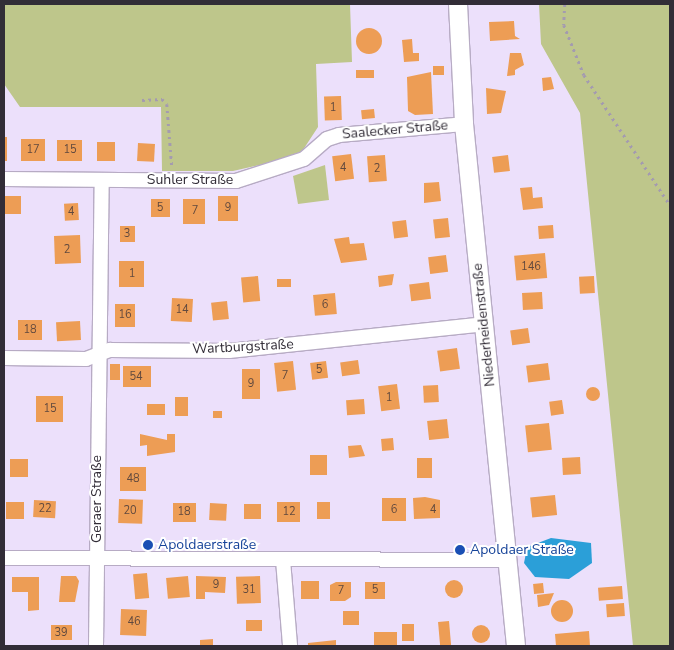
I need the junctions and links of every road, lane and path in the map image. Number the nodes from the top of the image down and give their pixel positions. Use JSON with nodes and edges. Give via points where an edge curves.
{"nodes":[{"id":1,"x":458,"y":4,"type":"edge"},
{"id":2,"x":565,"y":4,"type":"edge"},
{"id":3,"x":142,"y":100,"type":"dead end"},
{"id":4,"x":464,"y":124,"type":"junction"},
{"id":5,"x":327,"y":139,"type":"joint"},
{"id":6,"x":4,"y":179,"type":"edge"},
{"id":7,"x":173,"y":179,"type":"junction"},
{"id":8,"x":102,"y":180,"type":"junction"},
{"id":9,"x":670,"y":205,"type":"edge"},
{"id":10,"x":484,"y":324,"type":"junction"},
{"id":11,"x":99,"y":352,"type":"junction"},
{"id":12,"x":4,"y":358,"type":"edge"},
{"id":13,"x":4,"y":558,"type":"edge"},
{"id":14,"x":97,"y":559,"type":"junction"},
{"id":15,"x":283,"y":560,"type":"junction"},
{"id":16,"x":508,"y":560,"type":"junction"},
{"id":17,"x":96,"y":646,"type":"edge"},
{"id":18,"x":290,"y":646,"type":"edge"},
{"id":19,"x":516,"y":646,"type":"edge"}],
"edges":[{"from":1,"to":4,"type":"street","name":"Niederheidenstraße"},
{"from":2,"to":9,"type":"path","via":[[564,25],[584,75]]},
{"from":3,"to":7,"type":"path","via":[[162,99],[167,104]]},
{"from":4,"to":5,"type":"street","name":"Saalecker Straße"},
{"from":4,"to":10,"type":"street","name":"Niederheidenstraße"},
{"from":5,"to":7,"type":"street","name":"Suhler Straße","via":[[304,159],[253,178]]},
{"from":6,"to":8,"type":"street","name":"Suhler Straße"},
{"from":7,"to":8,"type":"street","name":"Suhler Straße"},
{"from":8,"to":11,"type":"street"},
{"from":10,"to":11,"type":"street","name":"Wartburgstraße","via":[[229,351]]},
{"from":10,"to":16,"type":"street","name":"Niederheidenstraße"},
{"from":11,"to":12,"type":"street","name":"Wartburgstraße","via":[[86,359]]},
{"from":11,"to":14,"type":"street","name":"Geraer Straße"},
{"from":13,"to":14,"type":"street"},
{"from":14,"to":15,"type":"street"},
{"from":14,"to":17,"type":"street","name":"Geraer Straße"},
{"from":15,"to":16,"type":"street"},
{"from":15,"to":18,"type":"street"},
{"from":16,"to":19,"type":"street","name":"Niederheidenstraße"}]}
